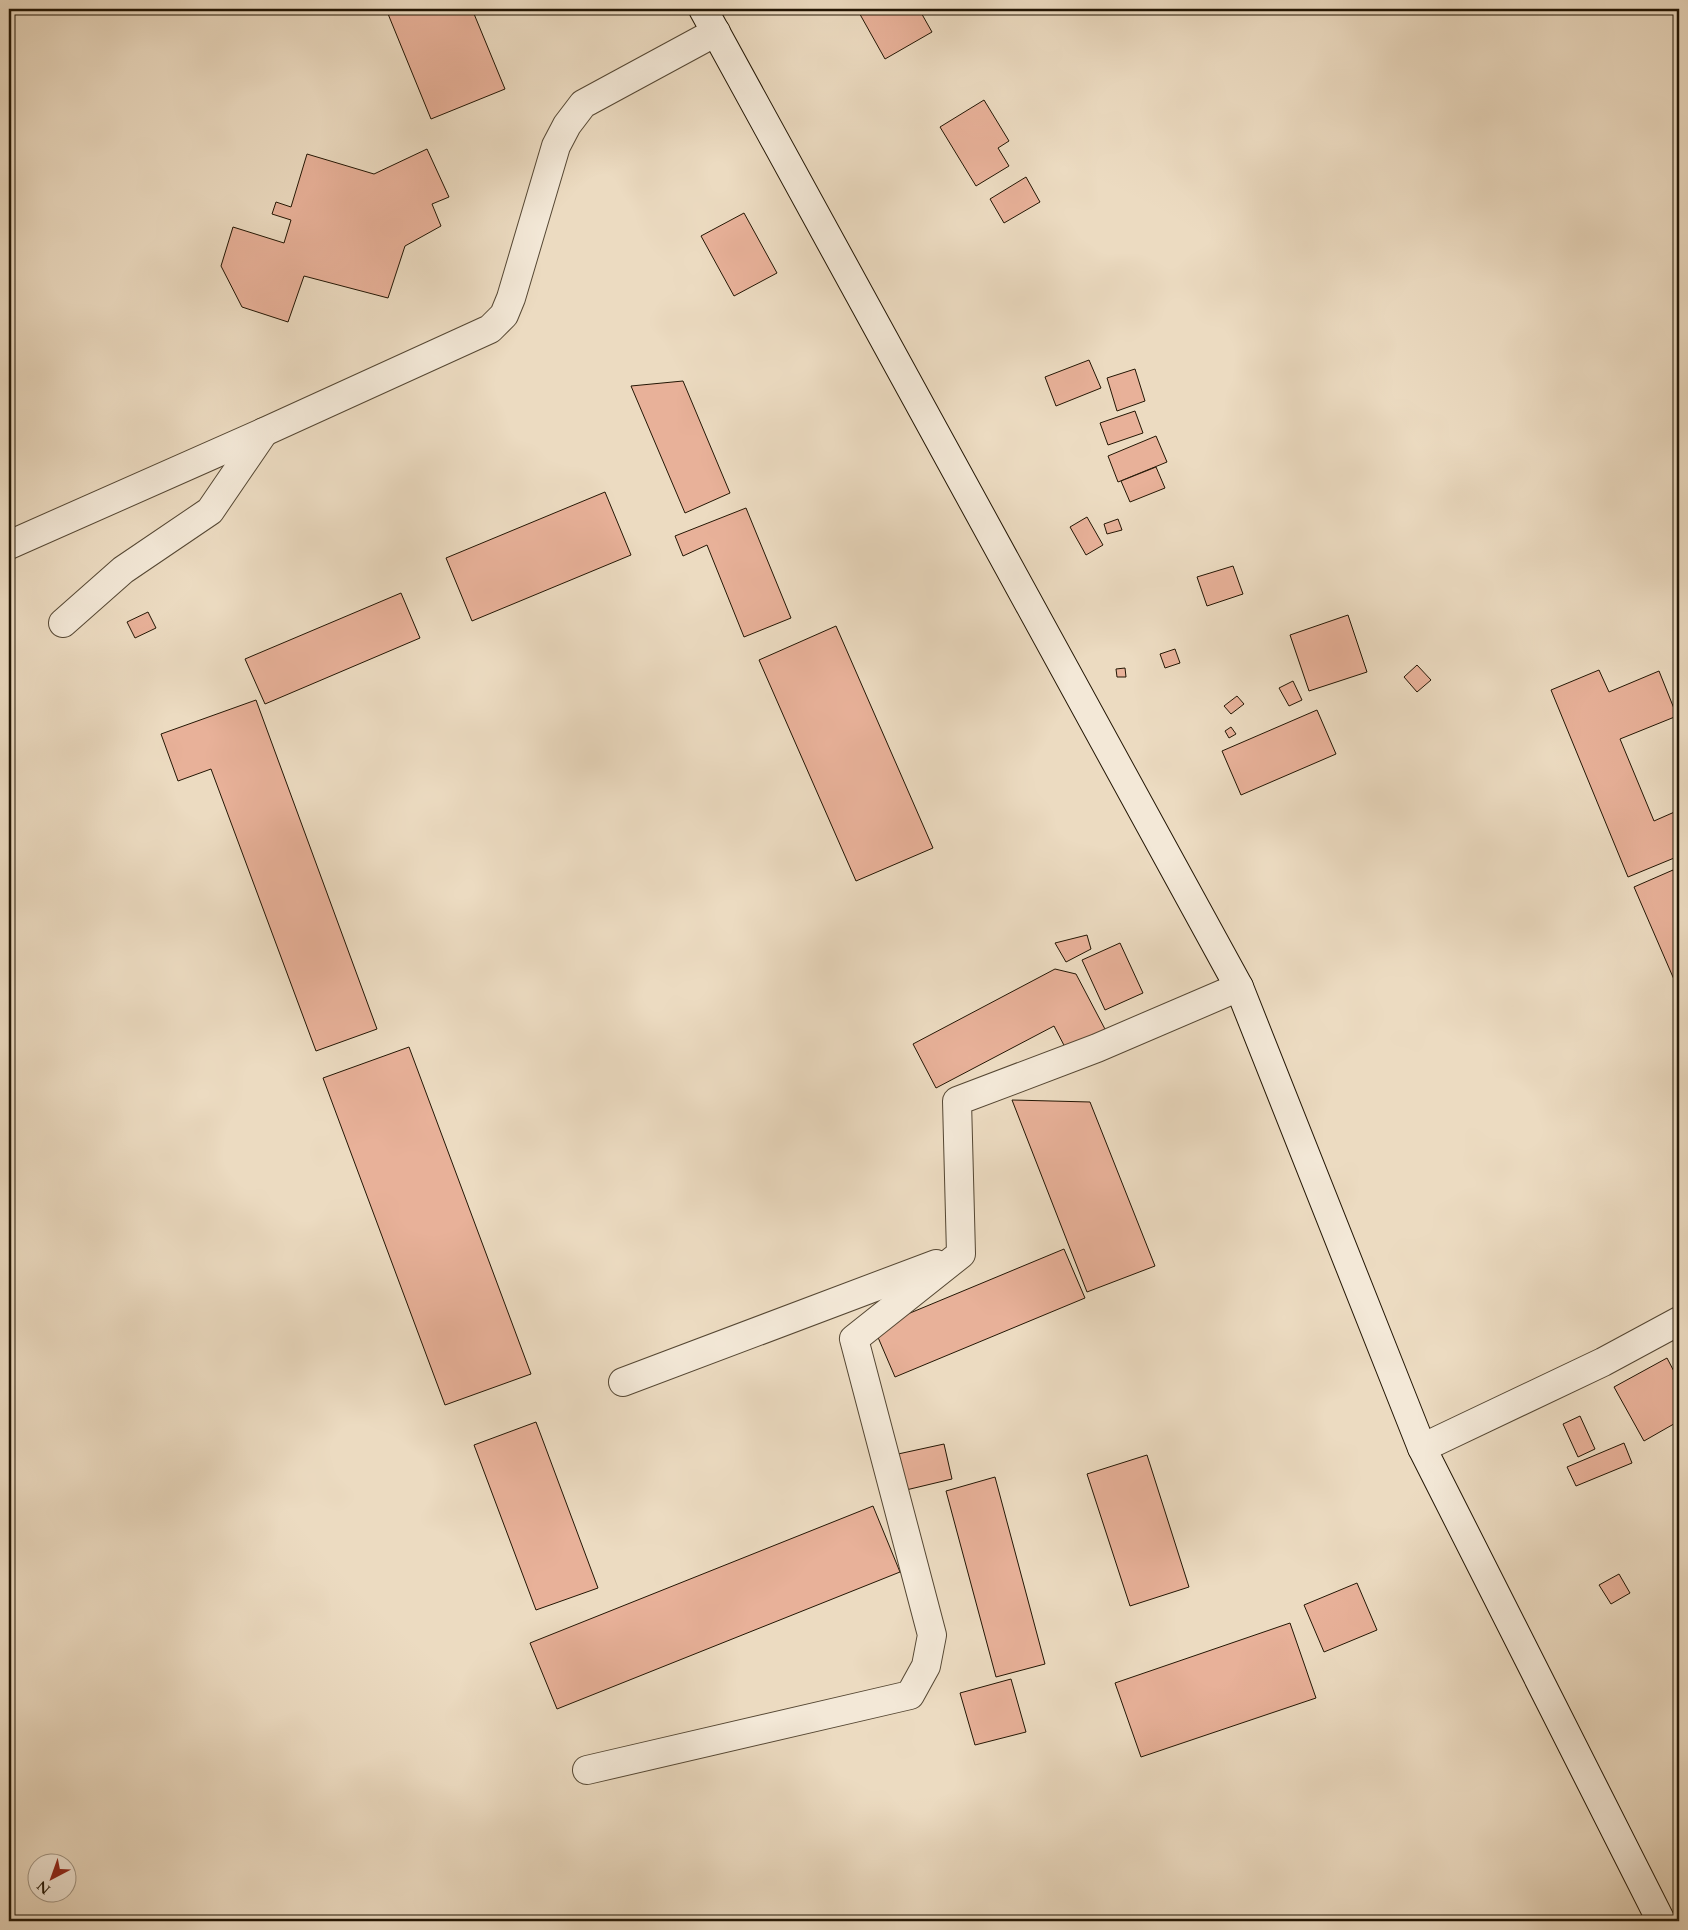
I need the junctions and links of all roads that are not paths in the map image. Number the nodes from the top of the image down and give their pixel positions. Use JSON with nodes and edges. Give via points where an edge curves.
{"nodes":[{"id":1,"x":703,"y":9,"type":"edge"},
{"id":2,"x":716,"y":32,"type":"junction"},
{"id":3,"x":264,"y":432,"type":"junction"},
{"id":4,"x":9,"y":545,"type":"edge"},
{"id":5,"x":63,"y":623,"type":"dead end"},
{"id":6,"x":1240,"y":987,"type":"junction"},
{"id":7,"x":961,"y":1254,"type":"junction"},
{"id":8,"x":1679,"y":1321,"type":"edge"},
{"id":9,"x":623,"y":1382,"type":"dead end"},
{"id":10,"x":1422,"y":1448,"type":"junction"},
{"id":11,"x":587,"y":1770,"type":"dead end"},
{"id":12,"x":1660,"y":1921,"type":"edge"}],
"edges":[{"from":1,"to":2,"type":"street"},
{"from":2,"to":3,"type":"street","via":[[582,104],[556,146],[511,298],[504,315],[490,329]]},
{"from":2,"to":6,"type":"street"},
{"from":3,"to":4,"type":"street"},
{"from":3,"to":5,"type":"street","via":[[210,511],[124,570]]},
{"from":6,"to":7,"type":"street","via":[[1097,1048],[957,1101]]},
{"from":6,"to":10,"type":"street"},
{"from":7,"to":9,"type":"street"},
{"from":7,"to":11,"type":"street","via":[[854,1339],[932,1635],[926,1666],[910,1695]]},
{"from":8,"to":10,"type":"street","via":[[1603,1362]]},
{"from":10,"to":12,"type":"street"}]}
